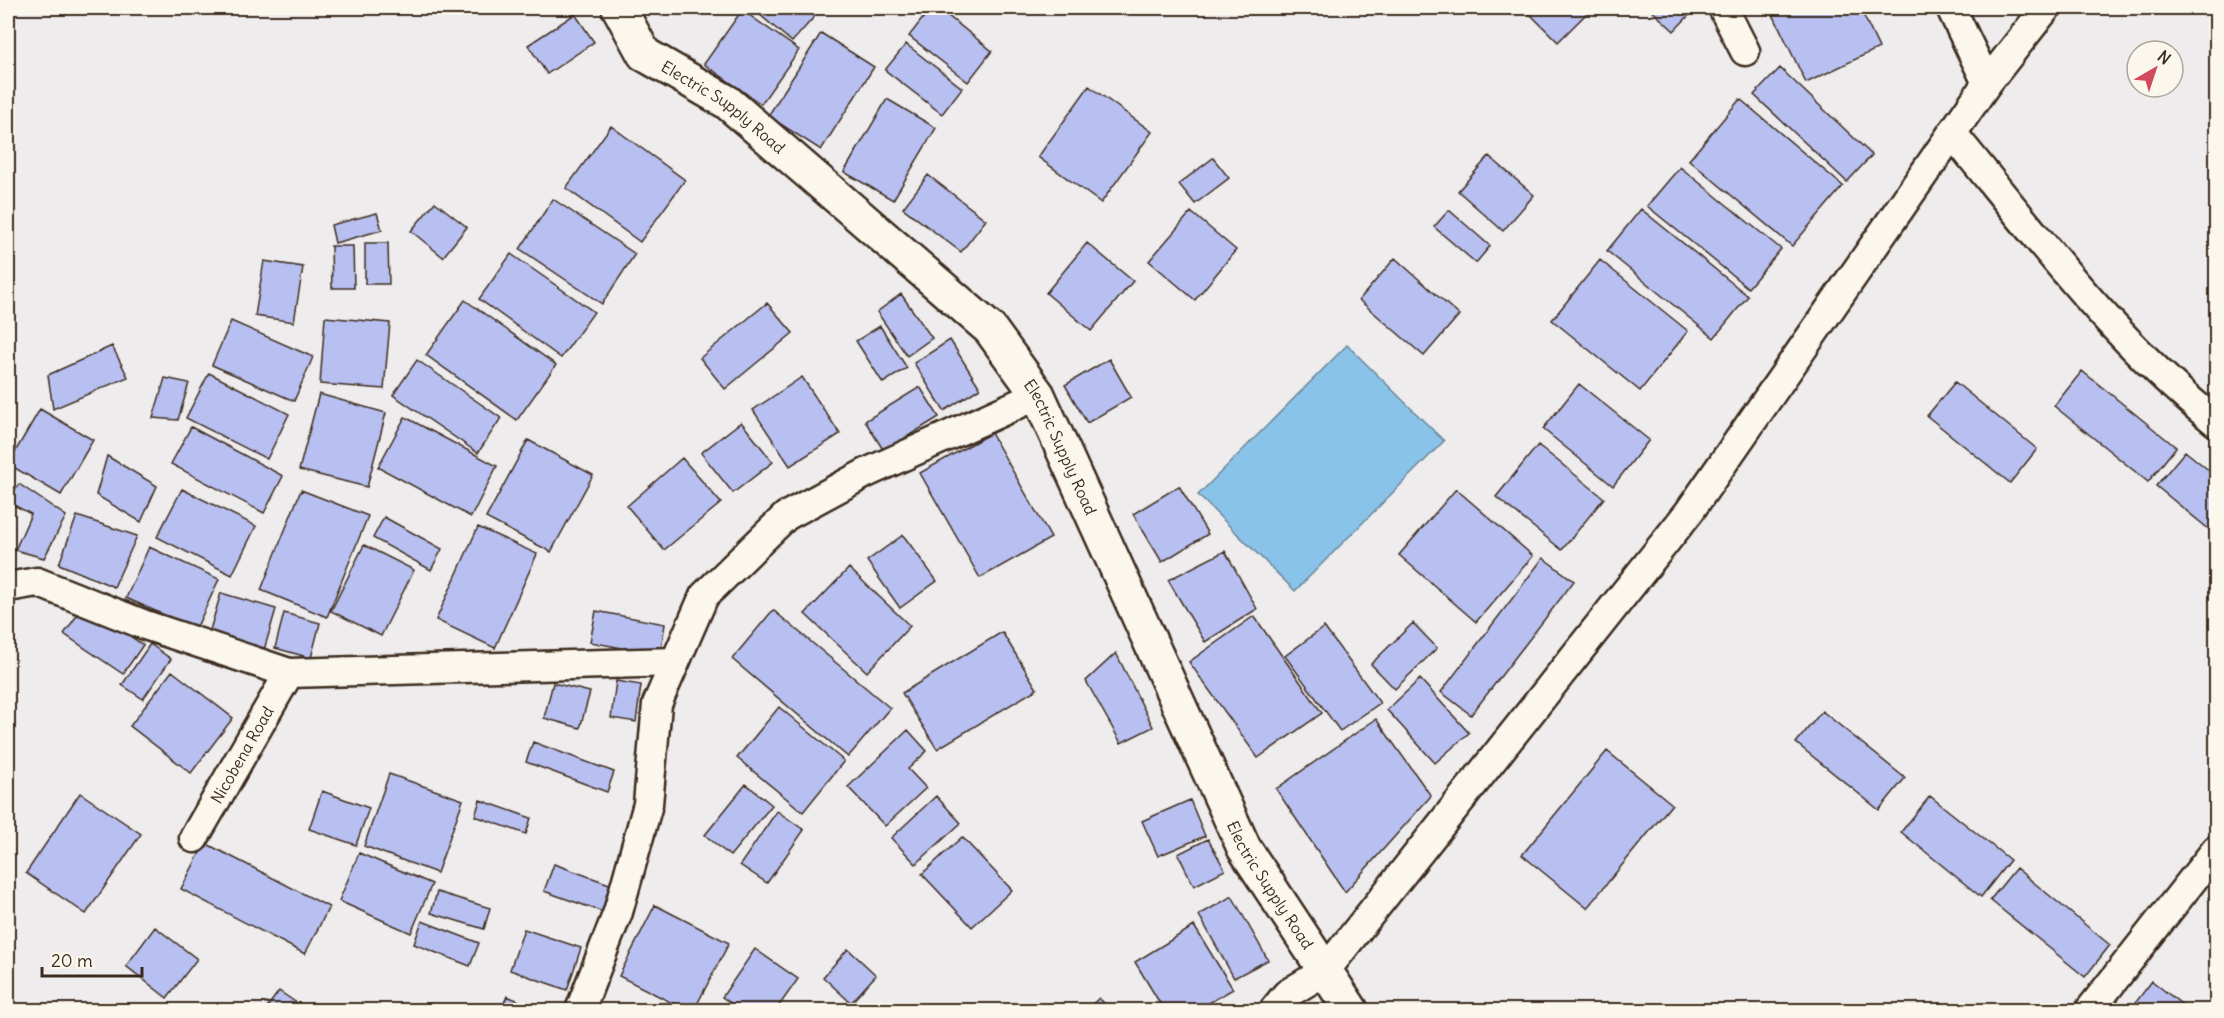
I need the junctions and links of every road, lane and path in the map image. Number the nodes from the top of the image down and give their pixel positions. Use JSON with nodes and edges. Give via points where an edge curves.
{"nodes":[{"id":1,"x":619,"y":8,"type":"edge"},
{"id":2,"x":1723,"y":8,"type":"edge"},
{"id":3,"x":1951,"y":8,"type":"edge"},
{"id":4,"x":2046,"y":8,"type":"edge"},
{"id":5,"x":1745,"y":51,"type":"dead end"},
{"id":6,"x":1987,"y":83,"type":"junction"},
{"id":7,"x":1952,"y":133,"type":"junction"},
{"id":8,"x":1038,"y":395,"type":"junction"},
{"id":9,"x":2217,"y":422,"type":"edge"},
{"id":10,"x":8,"y":587,"type":"edge"},
{"id":11,"x":675,"y":662,"type":"junction"},
{"id":12,"x":289,"y":673,"type":"junction"},
{"id":13,"x":194,"y":838,"type":"dead end"},
{"id":14,"x":2217,"y":850,"type":"edge"},
{"id":15,"x":1325,"y":970,"type":"junction"},
{"id":16,"x":580,"y":1011,"type":"edge"},
{"id":17,"x":1274,"y":1011,"type":"edge"},
{"id":18,"x":1351,"y":1011,"type":"edge"},
{"id":19,"x":2090,"y":1011,"type":"edge"}],
"edges":[{"from":1,"to":8,"type":"main road","name":"Electric Supply Road","via":[[644,54],[727,102],[945,290],[990,329]]},
{"from":2,"to":5,"type":"street"},
{"from":3,"to":6,"type":"street"},
{"from":4,"to":6,"type":"street"},
{"from":6,"to":7,"type":"street"},
{"from":7,"to":9,"type":"street","via":[[2086,296],[2181,394]]},
{"from":7,"to":15,"type":"street","via":[[1689,512]]},
{"from":8,"to":11,"type":"street","via":[[866,473],[786,516],[704,596]]},
{"from":8,"to":15,"type":"main road","name":"Electric Supply Road","via":[[1244,848]]},
{"from":10,"to":12,"type":"street","via":[[37,582],[146,625]]},
{"from":11,"to":12,"type":"street"},
{"from":11,"to":16,"type":"street","via":[[657,704],[648,804],[618,912]]},
{"from":12,"to":13,"type":"street","name":"Nicobena Road"},
{"from":14,"to":19,"type":"street"},
{"from":15,"to":17,"type":"street","via":[[1287,994]]},
{"from":15,"to":18,"type":"main road","name":"Electric Supply Road"}]}
